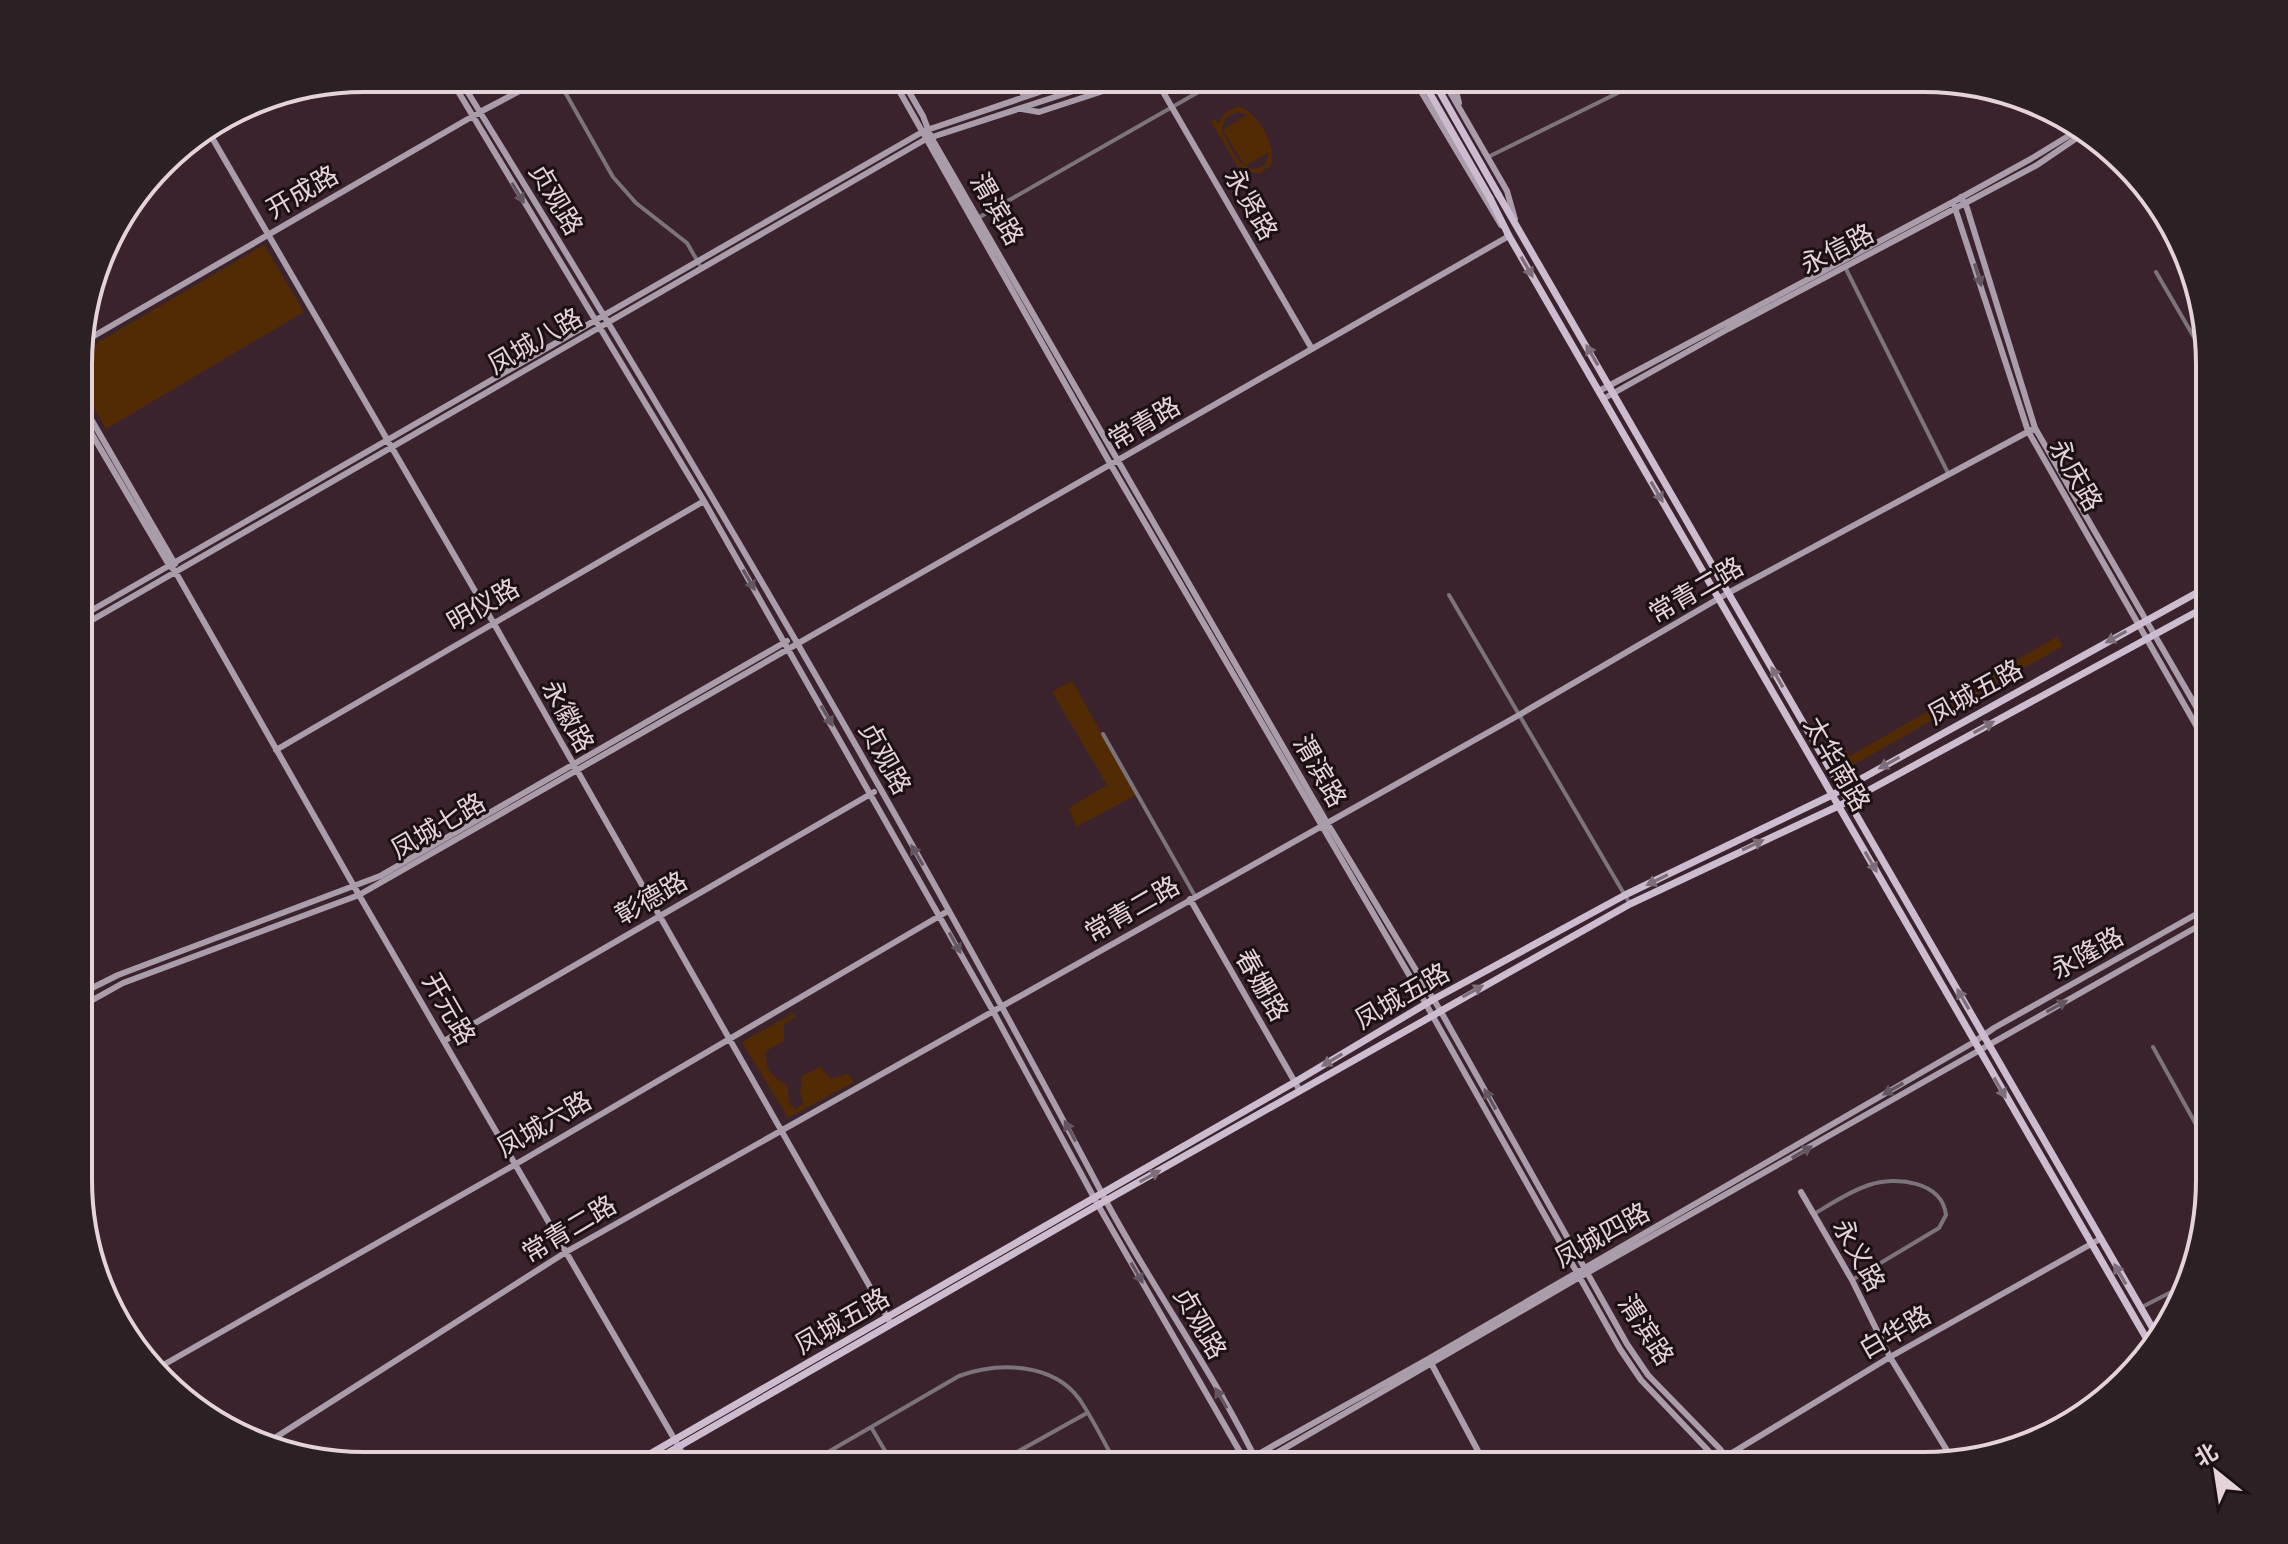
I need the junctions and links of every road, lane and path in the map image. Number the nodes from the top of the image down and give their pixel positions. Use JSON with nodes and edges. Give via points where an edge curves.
{"nodes":[{"id":1,"x":1163,"y":92,"type":"edge"},
{"id":2,"x":1198,"y":92,"type":"edge"},
{"id":3,"x":1421,"y":92,"type":"edge"},
{"id":4,"x":1429,"y":92,"type":"edge"},
{"id":5,"x":1440,"y":92,"type":"edge"},
{"id":6,"x":1450,"y":92,"type":"edge"},
{"id":7,"x":1457,"y":92,"type":"edge"},
{"id":8,"x":1619,"y":92,"type":"edge"},
{"id":9,"x":461,"y":93,"type":"edge"},
{"id":10,"x":466,"y":93,"type":"edge"},
{"id":11,"x":516,"y":93,"type":"edge"},
{"id":12,"x":565,"y":93,"type":"edge"},
{"id":13,"x":901,"y":93,"type":"edge"},
{"id":14,"x":908,"y":93,"type":"edge"},
{"id":15,"x":1025,"y":93,"type":"edge"},
{"id":16,"x":1036,"y":93,"type":"edge"},
{"id":17,"x":1070,"y":93,"type":"edge"},
{"id":18,"x":1099,"y":93,"type":"edge"},
{"id":19,"x":1017,"y":99,"type":"junction"},
{"id":20,"x":1172,"y":107,"type":"junction"},
{"id":21,"x":1018,"y":109,"type":"junction"},
{"id":22,"x":477,"y":114,"type":"junction"},
{"id":23,"x":1466,"y":121,"type":"junction"},
{"id":24,"x":928,"y":134,"type":"junction"},
{"id":25,"x":2074,"y":137,"type":"edge"},
{"id":26,"x":212,"y":138,"type":"edge"},
{"id":27,"x":1488,"y":157,"type":"junction"},
{"id":28,"x":1963,"y":200,"type":"junction"},
{"id":29,"x":1954,"y":205,"type":"junction"},
{"id":30,"x":976,"y":220,"type":"junction"},
{"id":31,"x":1519,"y":231,"type":"junction"},
{"id":32,"x":268,"y":235,"type":"junction"},
{"id":33,"x":1509,"y":236,"type":"junction"},
{"id":34,"x":1844,"y":264,"type":"junction"},
{"id":35,"x":700,"y":266,"type":"junction"},
{"id":36,"x":2156,"y":272,"type":"dead end"},
{"id":37,"x":601,"y":321,"type":"junction"},
{"id":38,"x":94,"y":336,"type":"edge"},
{"id":39,"x":2194,"y":337,"type":"edge"},
{"id":40,"x":1312,"y":349,"type":"junction"},
{"id":41,"x":1609,"y":385,"type":"junction"},
{"id":42,"x":1613,"y":393,"type":"junction"},
{"id":43,"x":1601,"y":395,"type":"junction"},
{"id":44,"x":92,"y":421,"type":"edge"},
{"id":45,"x":2032,"y":430,"type":"junction"},
{"id":46,"x":92,"y":434,"type":"edge"},
{"id":47,"x":389,"y":444,"type":"junction"},
{"id":48,"x":1118,"y":460,"type":"junction"},
{"id":49,"x":1111,"y":465,"type":"junction"},
{"id":50,"x":1948,"y":473,"type":"junction"},
{"id":51,"x":707,"y":499,"type":"junction"},
{"id":52,"x":172,"y":564,"type":"junction"},
{"id":53,"x":175,"y":571,"type":"junction"},
{"id":54,"x":1728,"y":593,"type":"junction"},
{"id":55,"x":2195,"y":594,"type":"edge"},
{"id":56,"x":1449,"y":595,"type":"dead end"},
{"id":57,"x":1719,"y":600,"type":"junction"},
{"id":58,"x":92,"y":610,"type":"edge"},
{"id":59,"x":2195,"y":613,"type":"edge"},
{"id":60,"x":92,"y":620,"type":"edge"},
{"id":61,"x":493,"y":622,"type":"junction"},
{"id":62,"x":2142,"y":623,"type":"junction"},
{"id":63,"x":2150,"y":637,"type":"junction"},
{"id":64,"x":796,"y":640,"type":"junction"},
{"id":65,"x":786,"y":646,"type":"junction"},
{"id":66,"x":2195,"y":707,"type":"edge"},
{"id":67,"x":1519,"y":715,"type":"junction"},
{"id":68,"x":2195,"y":722,"type":"edge"},
{"id":69,"x":1103,"y":734,"type":"dead end"},
{"id":70,"x":276,"y":750,"type":"junction"},
{"id":71,"x":574,"y":768,"type":"junction"},
{"id":72,"x":879,"y":789,"type":"junction"},
{"id":73,"x":1842,"y":789,"type":"junction"},
{"id":74,"x":871,"y":794,"type":"junction"},
{"id":75,"x":1832,"y":795,"type":"junction"},
{"id":76,"x":1849,"y":801,"type":"junction"},
{"id":77,"x":1838,"y":805,"type":"junction"},
{"id":78,"x":1323,"y":823,"type":"junction"},
{"id":79,"x":355,"y":888,"type":"junction"},
{"id":80,"x":359,"y":895,"type":"junction"},
{"id":81,"x":1625,"y":895,"type":"junction"},
{"id":82,"x":1192,"y":898,"type":"junction"},
{"id":83,"x":1630,"y":904,"type":"junction"},
{"id":84,"x":948,"y":911,"type":"junction"},
{"id":85,"x":2195,"y":915,"type":"edge"},
{"id":86,"x":659,"y":916,"type":"junction"},
{"id":87,"x":940,"y":916,"type":"junction"},
{"id":88,"x":2195,"y":928,"type":"edge"},
{"id":89,"x":92,"y":988,"type":"edge"},
{"id":90,"x":92,"y":1000,"type":"edge"},
{"id":91,"x":1430,"y":1002,"type":"junction"},
{"id":92,"x":1002,"y":1006,"type":"junction"},
{"id":93,"x":993,"y":1011,"type":"junction"},
{"id":94,"x":1436,"y":1012,"type":"junction"},
{"id":95,"x":1983,"y":1035,"type":"junction"},
{"id":96,"x":730,"y":1038,"type":"junction"},
{"id":97,"x":444,"y":1041,"type":"junction"},
{"id":98,"x":1974,"y":1042,"type":"junction"},
{"id":99,"x":1989,"y":1044,"type":"junction"},
{"id":100,"x":2153,"y":1047,"type":"dead end"},
{"id":101,"x":1978,"y":1051,"type":"junction"},
{"id":102,"x":1295,"y":1082,"type":"junction"},
{"id":103,"x":1300,"y":1091,"type":"junction"},
{"id":104,"x":2195,"y":1123,"type":"edge"},
{"id":105,"x":781,"y":1130,"type":"junction"},
{"id":106,"x":516,"y":1164,"type":"junction"},
{"id":107,"x":1102,"y":1192,"type":"junction"},
{"id":108,"x":1801,"y":1192,"type":"dead end"},
{"id":109,"x":1096,"y":1201,"type":"junction"},
{"id":110,"x":1106,"y":1201,"type":"junction"},
{"id":111,"x":1814,"y":1214,"type":"junction"},
{"id":112,"x":2100,"y":1239,"type":"junction"},
{"id":113,"x":2091,"y":1244,"type":"junction"},
{"id":114,"x":566,"y":1252,"type":"junction"},
{"id":115,"x":1586,"y":1270,"type":"junction"},
{"id":116,"x":1579,"y":1274,"type":"junction"},
{"id":117,"x":1852,"y":1280,"type":"junction"},
{"id":118,"x":2171,"y":1292,"type":"edge"},
{"id":119,"x":2140,"y":1308,"type":"junction"},
{"id":120,"x":889,"y":1321,"type":"junction"},
{"id":121,"x":2152,"y":1328,"type":"edge"},
{"id":122,"x":2146,"y":1337,"type":"edge"},
{"id":123,"x":1890,"y":1357,"type":"junction"},
{"id":124,"x":1430,"y":1362,"type":"junction"},
{"id":125,"x":164,"y":1364,"type":"edge"},
{"id":126,"x":1087,"y":1413,"type":"junction"},
{"id":127,"x":871,"y":1427,"type":"junction"},
{"id":128,"x":276,"y":1437,"type":"edge"},
{"id":129,"x":678,"y":1442,"type":"junction"},
{"id":130,"x":1947,"y":1450,"type":"edge"},
{"id":131,"x":1246,"y":1451,"type":"edge"},
{"id":132,"x":1247,"y":1451,"type":"edge"},
{"id":133,"x":1273,"y":1451,"type":"edge"},
{"id":134,"x":1478,"y":1451,"type":"edge"},
{"id":135,"x":1706,"y":1451,"type":"edge"},
{"id":136,"x":1720,"y":1451,"type":"edge"},
{"id":137,"x":1737,"y":1451,"type":"edge"},
{"id":138,"x":658,"y":1452,"type":"edge"},
{"id":139,"x":665,"y":1452,"type":"edge"},
{"id":140,"x":683,"y":1452,"type":"edge"},
{"id":141,"x":829,"y":1452,"type":"edge"},
{"id":142,"x":886,"y":1452,"type":"edge"},
{"id":143,"x":1018,"y":1452,"type":"edge"},
{"id":144,"x":1109,"y":1452,"type":"edge"}],
"edges":[{"from":1,"to":20,"type":"street","name":"永贤路"},
{"from":2,"to":20,"type":"street"},
{"from":3,"to":33,"type":"street"},
{"from":4,"to":33,"type":"main road","name":"太华南路","bridge":true},
{"from":5,"to":31,"type":"main road","name":"太华南路","bridge":true},
{"from":6,"to":23,"type":"street"},
{"from":7,"to":23,"type":"street"},
{"from":8,"to":27,"type":"street"},
{"from":9,"to":22,"type":"street","name":"贞观路"},
{"from":10,"to":22,"type":"street","name":"贞观路"},
{"from":11,"to":22,"type":"street","name":"开成路"},
{"from":12,"to":35,"type":"street","via":[[613,177],[636,203],[687,243]]},
{"from":13,"to":24,"type":"street","name":"渭滨路"},
{"from":14,"to":24,"type":"street","name":"渭滨路"},
{"from":15,"to":19,"type":"street","name":"凤城八路"},
{"from":16,"to":19,"type":"street","name":"凤城八路"},
{"from":17,"to":21,"type":"street","name":"凤城八路"},
{"from":18,"to":21,"type":"street","name":"凤城八路","via":[[1039,112]]},
{"from":19,"to":24,"type":"street","name":"凤城八路"},
{"from":20,"to":30,"type":"street"},
{"from":20,"to":40,"type":"street","name":"永贤路"},
{"from":21,"to":24,"type":"street","name":"凤城八路"},
{"from":22,"to":32,"type":"street","name":"开成路"},
{"from":22,"to":37,"type":"street","name":"贞观路"},
{"from":23,"to":27,"type":"street"},
{"from":24,"to":30,"type":"street","name":"渭滨路"},
{"from":24,"to":35,"type":"street","name":"凤城八路"},
{"from":25,"to":28,"type":"street","name":"永信路","via":[[2037,165]]},
{"from":26,"to":32,"type":"street","name":"永徽路"},
{"from":27,"to":31,"type":"street","via":[[1507,191]]},
{"from":28,"to":29,"type":"street","name":"永信路"},
{"from":28,"to":45,"type":"street","name":"永庆路"},
{"from":29,"to":34,"type":"street","name":"永信路"},
{"from":29,"to":45,"type":"street","name":"永庆路","one_way":true},
{"from":30,"to":48,"type":"street","name":"渭滨路"},
{"from":30,"to":49,"type":"street","name":"渭滨路"},
{"from":41,"to":31,"type":"main road","name":"太华南路","one_way":true},
{"from":32,"to":38,"type":"street","name":"开成路"},
{"from":32,"to":47,"type":"street","name":"永徽路"},
{"from":33,"to":40,"type":"street","name":"常青路"},
{"from":33,"to":43,"type":"main road","name":"太华南路","one_way":true},
{"from":34,"to":41,"type":"street","name":"永信路"},
{"from":34,"to":42,"type":"street","name":"永信路"},
{"from":34,"to":50,"type":"street"},
{"from":35,"to":37,"type":"street","name":"凤城八路"},
{"from":36,"to":39,"type":"street"},
{"from":37,"to":47,"type":"street","name":"凤城八路"},
{"from":37,"to":51,"type":"street","name":"贞观路"},
{"from":40,"to":48,"type":"street","name":"常青路"},
{"from":41,"to":42,"type":"main road","name":"太华南路"},
{"from":41,"to":43,"type":"street","name":"永信路"},
{"from":42,"to":43,"type":"street","name":"永信路"},
{"from":42,"to":54,"type":"main road","name":"太华南路"},
{"from":43,"to":57,"type":"main road","name":"太华南路","one_way":true},
{"from":44,"to":52,"type":"street"},
{"from":45,"to":50,"type":"street","name":"常青二路"},
{"from":45,"to":62,"type":"street","name":"永庆路"},
{"from":46,"to":52,"type":"street"},
{"from":47,"to":52,"type":"street","name":"凤城八路"},
{"from":47,"to":53,"type":"street","name":"凤城八路"},
{"from":47,"to":61,"type":"street","name":"永徽路"},
{"from":48,"to":49,"type":"street","name":"常青路"},
{"from":48,"to":78,"type":"street","name":"渭滨路"},
{"from":49,"to":64,"type":"street","name":"常青路"},
{"from":49,"to":78,"type":"street","name":"渭滨路"},
{"from":50,"to":54,"type":"street","name":"常青二路"},
{"from":51,"to":61,"type":"street","name":"明仪路"},
{"from":51,"to":64,"type":"street","name":"贞观路"},
{"from":51,"to":65,"type":"street","name":"贞观路","one_way":true},
{"from":52,"to":53,"type":"street","name":"开元路"},
{"from":52,"to":58,"type":"street","name":"凤城八路"},
{"from":53,"to":60,"type":"street","name":"凤城八路"},
{"from":53,"to":70,"type":"street","name":"开元路"},
{"from":54,"to":57,"type":"street","name":"常青二路"},
{"from":73,"to":54,"type":"main road","name":"太华南路","one_way":true},
{"from":55,"to":62,"type":"main road","name":"凤城五路"},
{"from":56,"to":67,"type":"street"},
{"from":57,"to":67,"type":"street","name":"常青二路"},
{"from":57,"to":75,"type":"main road","name":"太华南路"},
{"from":59,"to":63,"type":"main road","name":"凤城五路"},
{"from":61,"to":70,"type":"street","name":"明仪路"},
{"from":61,"to":71,"type":"street","name":"永徽路"},
{"from":62,"to":63,"type":"street","name":"永庆路"},
{"from":62,"to":73,"type":"main road","name":"凤城五路","one_way":true},
{"from":63,"to":66,"type":"street","name":"永庆路"},
{"from":63,"to":68,"type":"street","name":"永庆路"},
{"from":76,"to":63,"type":"main road","name":"凤城五路","one_way":true},
{"from":64,"to":65,"type":"street","name":"凤城七路"},
{"from":64,"to":72,"type":"street","name":"贞观路"},
{"from":65,"to":71,"type":"street","name":"凤城七路"},
{"from":65,"to":74,"type":"street","name":"贞观路","one_way":true},
{"from":67,"to":78,"type":"street","name":"常青二路"},
{"from":67,"to":81,"type":"street"},
{"from":69,"to":82,"type":"street"},
{"from":70,"to":79,"type":"street","name":"开元路"},
{"from":71,"to":79,"type":"street","name":"凤城七路"},
{"from":71,"to":80,"type":"street","name":"凤城七路"},
{"from":71,"to":86,"type":"street","name":"永徽路"},
{"from":72,"to":74,"type":"street","name":"彰德路"},
{"from":84,"to":72,"type":"street","name":"贞观路","one_way":true},
{"from":73,"to":75,"type":"main road","name":"凤城五路"},
{"from":73,"to":76,"type":"main road","name":"太华南路"},
{"from":74,"to":86,"type":"street","name":"彰德路"},
{"from":74,"to":87,"type":"street","name":"贞观路"},
{"from":75,"to":77,"type":"main road","name":"太华南路"},
{"from":75,"to":81,"type":"main road","name":"凤城五路","one_way":true},
{"from":76,"to":77,"type":"main road","name":"凤城五路"},
{"from":95,"to":76,"type":"main road","name":"太华南路","one_way":true},
{"from":83,"to":77,"type":"main road","name":"凤城五路","one_way":true},
{"from":77,"to":98,"type":"main road","name":"太华南路","one_way":true},
{"from":78,"to":82,"type":"street","name":"常青二路"},
{"from":78,"to":91,"type":"street","name":"渭滨路"},
{"from":79,"to":80,"type":"street","name":"开元路"},
{"from":79,"to":89,"type":"street","name":"凤城七路"},
{"from":80,"to":90,"type":"street","name":"凤城七路","via":[[123,983]]},
{"from":80,"to":97,"type":"street","name":"开元路"},
{"from":81,"to":83,"type":"street"},
{"from":81,"to":91,"type":"main road","name":"凤城五路"},
{"from":82,"to":92,"type":"street","name":"常青二路"},
{"from":82,"to":102,"type":"street","name":"春姗路"},
{"from":94,"to":83,"type":"main road","name":"凤城五路","one_way":true},
{"from":84,"to":87,"type":"street","name":"凤城六路"},
{"from":84,"to":92,"type":"street","name":"贞观路"},
{"from":85,"to":95,"type":"street","name":"永隆路"},
{"from":86,"to":96,"type":"street","name":"永徽路"},
{"from":86,"to":97,"type":"street","name":"彰德路"},
{"from":87,"to":93,"type":"street","name":"贞观路","one_way":true},
{"from":87,"to":96,"type":"street","name":"凤城六路"},
{"from":99,"to":88,"type":"street","name":"永隆路","one_way":true},
{"from":91,"to":94,"type":"street","name":"渭滨路"},
{"from":91,"to":102,"type":"main road","name":"凤城五路","one_way":true},
{"from":92,"to":93,"type":"street","name":"常青二路"},
{"from":107,"to":92,"type":"street","name":"贞观路","one_way":true},
{"from":93,"to":105,"type":"street","name":"常青二路"},
{"from":93,"to":109,"type":"street","name":"贞观路"},
{"from":94,"to":103,"type":"main road","name":"凤城五路"},
{"from":115,"to":94,"type":"street","name":"渭滨路","one_way":true},
{"from":94,"to":116,"type":"street","name":"渭滨路"},
{"from":95,"to":98,"type":"street","name":"凤城四路"},
{"from":95,"to":99,"type":"main road","name":"太华南路"},
{"from":96,"to":105,"type":"street","name":"永徽路"},
{"from":96,"to":106,"type":"street","name":"凤城六路"},
{"from":97,"to":106,"type":"street","name":"开元路"},
{"from":98,"to":101,"type":"main road","name":"太华南路"},
{"from":98,"to":115,"type":"street","name":"凤城四路","one_way":true},
{"from":99,"to":101,"type":"street","name":"凤城四路"},
{"from":99,"to":112,"type":"main road","name":"太华南路"},
{"from":100,"to":104,"type":"street"},
{"from":101,"to":113,"type":"main road","name":"太华南路","one_way":true},
{"from":115,"to":101,"type":"street","name":"凤城四路","one_way":true},
{"from":102,"to":103,"type":"street","name":"春姗路"},
{"from":102,"to":107,"type":"main road","name":"凤城五路"},
{"from":110,"to":103,"type":"main road","name":"凤城五路","one_way":true},
{"from":105,"to":114,"type":"street","name":"常青二路"},
{"from":105,"to":120,"type":"street","name":"永徽路"},
{"from":106,"to":114,"type":"street","name":"开元路"},
{"from":106,"to":125,"type":"street","name":"凤城六路"},
{"from":107,"to":109,"type":"main road","name":"凤城五路"},
{"from":107,"to":110,"type":"street","name":"贞观路"},
{"from":108,"to":111,"type":"street","name":"永义路"},
{"from":109,"to":110,"type":"main road","name":"凤城五路"},
{"from":109,"to":120,"type":"main road","name":"凤城五路"},
{"from":109,"to":131,"type":"street","name":"贞观路","one_way":true},
{"from":132,"to":110,"type":"street","name":"贞观路","one_way":true},
{"from":111,"to":117,"type":"street","name":"永义路"},
{"from":111,"to":117,"type":"street","via":[[1870,1185],[1887,1182],[1923,1185],[1940,1198],[1946,1215],[1939,1228]]},
{"from":112,"to":113,"type":"street","name":"白华路"},
{"from":119,"to":112,"type":"main road","name":"太华南路","one_way":true},
{"from":113,"to":122,"type":"main road","name":"太华南路"},
{"from":113,"to":123,"type":"street","name":"白华路"},
{"from":114,"to":128,"type":"street","name":"常青二路"},
{"from":114,"to":129,"type":"street","name":"开元路"},
{"from":115,"to":116,"type":"street","name":"凤城四路"},
{"from":115,"to":136,"type":"street","name":"渭滨路","via":[[1648,1375]]},
{"from":116,"to":124,"type":"street","name":"凤城四路"},
{"from":116,"to":135,"type":"street","name":"渭滨路","via":[[1641,1380]]},
{"from":117,"to":123,"type":"street","name":"永义路"},
{"from":118,"to":119,"type":"street"},
{"from":119,"to":121,"type":"main road","name":"太华南路"},
{"from":120,"to":129,"type":"main road","name":"凤城五路"},
{"from":123,"to":130,"type":"street","name":"永义路"},
{"from":123,"to":137,"type":"street","name":"白华路"},
{"from":124,"to":133,"type":"street","name":"凤城四路"},
{"from":124,"to":134,"type":"street"},
{"from":126,"to":127,"type":"street","via":[[1062,1384],[1033,1371],[1001,1366],[959,1376]]},
{"from":126,"to":143,"type":"street"},
{"from":126,"to":144,"type":"street"},
{"from":127,"to":141,"type":"street"},
{"from":127,"to":142,"type":"street"},
{"from":129,"to":138,"type":"main road","name":"凤城五路"},
{"from":129,"to":139,"type":"main road","name":"凤城五路"},
{"from":129,"to":140,"type":"street","name":"开元路"}]}
